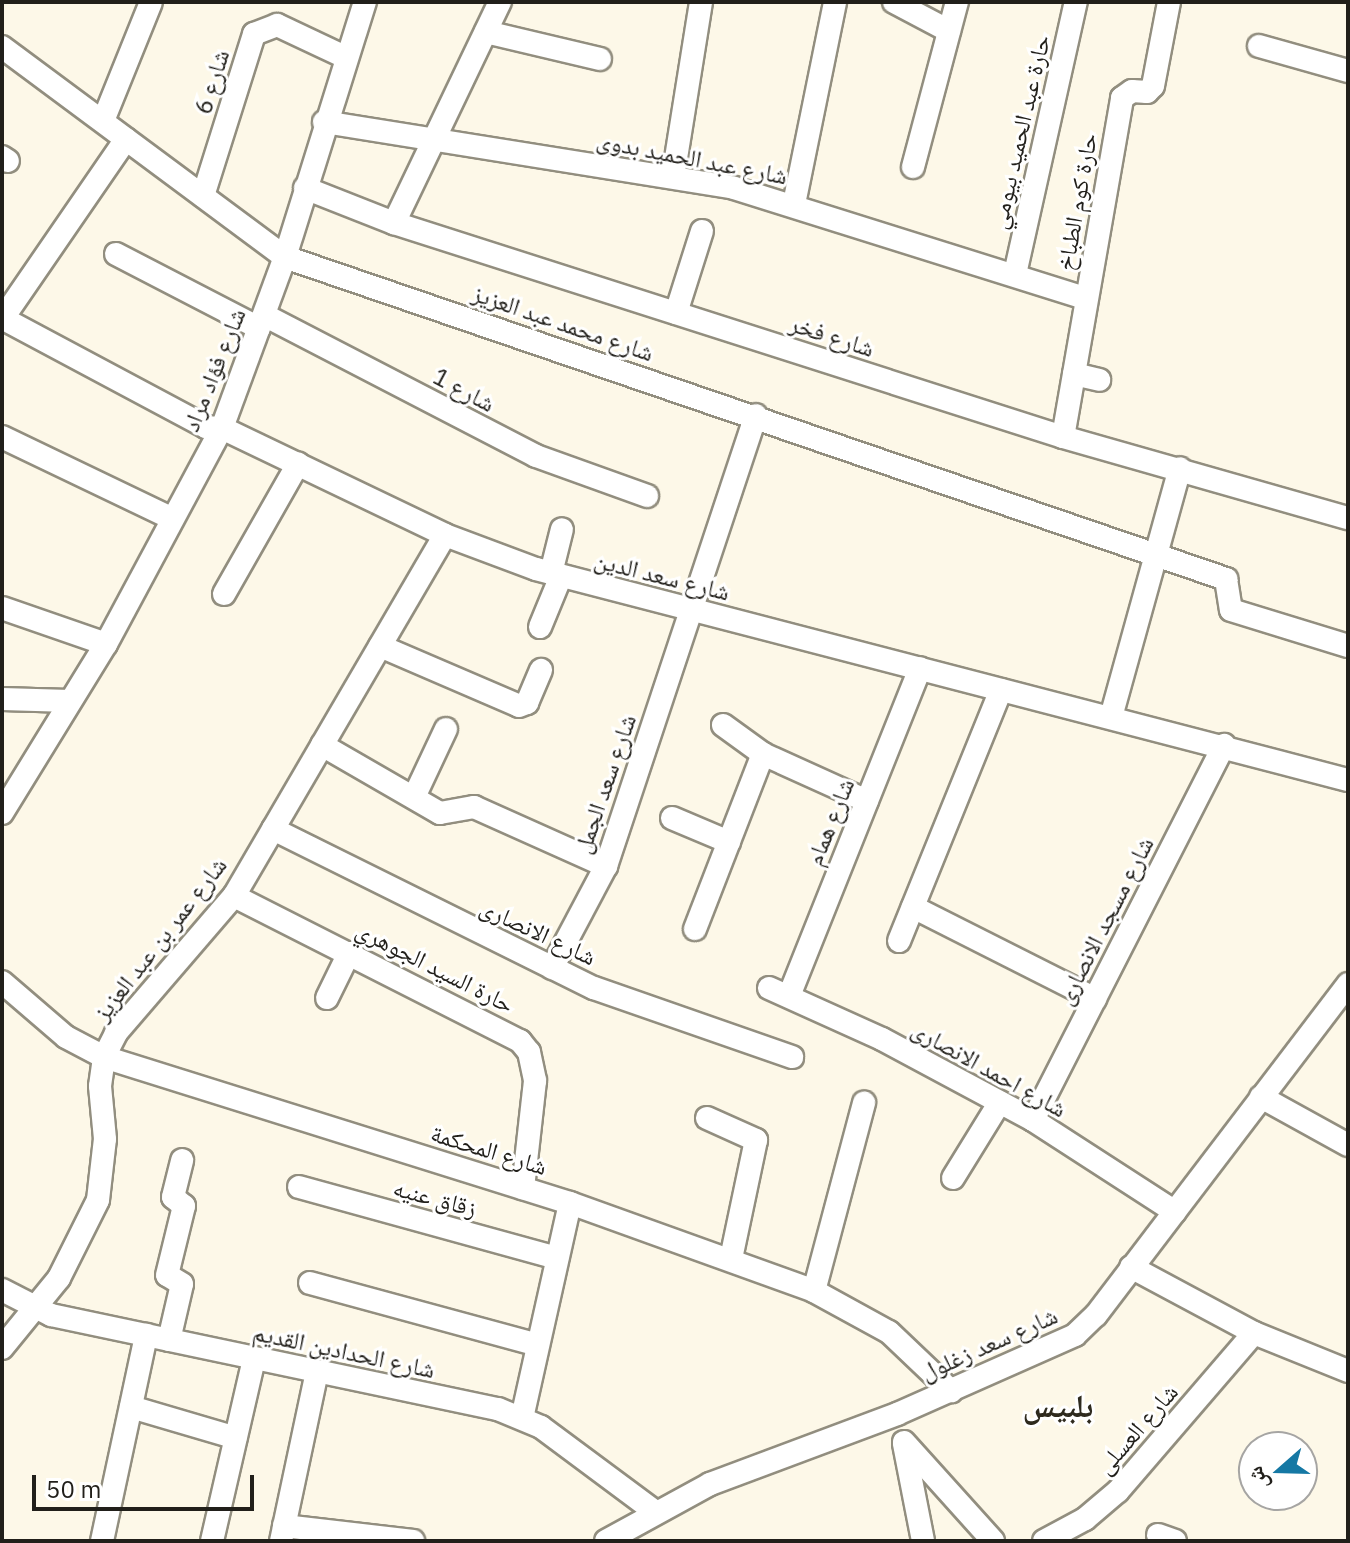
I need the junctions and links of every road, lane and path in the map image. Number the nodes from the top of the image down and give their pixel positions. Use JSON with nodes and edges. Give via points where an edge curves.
{"nodes":[{"id":1,"x":151,"y":2,"type":"edge"},
{"id":2,"x":365,"y":2,"type":"edge"},
{"id":3,"x":500,"y":2,"type":"edge"},
{"id":4,"x":701,"y":2,"type":"edge"},
{"id":5,"x":835,"y":2,"type":"edge"},
{"id":6,"x":894,"y":2,"type":"edge"},
{"id":7,"x":957,"y":2,"type":"edge"},
{"id":8,"x":1076,"y":2,"type":"edge"},
{"id":9,"x":1169,"y":2,"type":"edge"},
{"id":10,"x":949,"y":31,"type":"junction"},
{"id":11,"x":486,"y":32,"type":"junction"},
{"id":12,"x":1259,"y":46,"type":"dead end"},
{"id":13,"x":2,"y":47,"type":"edge"},
{"id":14,"x":345,"y":57,"type":"junction"},
{"id":15,"x":600,"y":59,"type":"dead end"},
{"id":16,"x":1348,"y":71,"type":"edge"},
{"id":17,"x":103,"y":121,"type":"junction"},
{"id":18,"x":324,"y":122,"type":"junction"},
{"id":19,"x":126,"y":139,"type":"junction"},
{"id":20,"x":433,"y":142,"type":"junction"},
{"id":21,"x":913,"y":167,"type":"dead end"},
{"id":22,"x":673,"y":177,"type":"junction"},
{"id":23,"x":305,"y":188,"type":"junction"},
{"id":24,"x":203,"y":196,"type":"junction"},
{"id":25,"x":794,"y":204,"type":"junction"},
{"id":26,"x":394,"y":223,"type":"junction"},
{"id":27,"x":702,"y":231,"type":"dead end"},
{"id":28,"x":116,"y":254,"type":"dead end"},
{"id":29,"x":285,"y":257,"type":"junction"},
{"id":30,"x":1015,"y":274,"type":"junction"},
{"id":31,"x":1086,"y":298,"type":"junction"},
{"id":32,"x":676,"y":313,"type":"junction"},
{"id":33,"x":2,"y":318,"type":"edge"},
{"id":34,"x":261,"y":321,"type":"junction"},
{"id":35,"x":1074,"y":374,"type":"junction"},
{"id":36,"x":1099,"y":380,"type":"dead end"},
{"id":37,"x":756,"y":415,"type":"junction"},
{"id":38,"x":222,"y":428,"type":"junction"},
{"id":39,"x":2,"y":437,"type":"edge"},
{"id":40,"x":1063,"y":437,"type":"junction"},
{"id":41,"x":298,"y":464,"type":"junction"},
{"id":42,"x":1180,"y":468,"type":"junction"},
{"id":43,"x":647,"y":496,"type":"dead end"},
{"id":44,"x":171,"y":518,"type":"junction"},
{"id":45,"x":1348,"y":518,"type":"edge"},
{"id":46,"x":562,"y":529,"type":"dead end"},
{"id":47,"x":445,"y":535,"type":"junction"},
{"id":48,"x":1155,"y":558,"type":"junction"},
{"id":49,"x":556,"y":575,"type":"junction"},
{"id":50,"x":224,"y":594,"type":"dead end"},
{"id":51,"x":2,"y":608,"type":"edge"},
{"id":52,"x":691,"y":610,"type":"junction"},
{"id":53,"x":540,"y":627,"type":"dead end"},
{"id":54,"x":106,"y":644,"type":"junction"},
{"id":55,"x":380,"y":646,"type":"junction"},
{"id":56,"x":1348,"y":646,"type":"edge"},
{"id":57,"x":920,"y":668,"type":"junction"},
{"id":58,"x":541,"y":670,"type":"dead end"},
{"id":59,"x":1001,"y":690,"type":"junction"},
{"id":60,"x":2,"y":699,"type":"edge"},
{"id":61,"x":70,"y":701,"type":"junction"},
{"id":62,"x":1111,"y":717,"type":"junction"},
{"id":63,"x":723,"y":725,"type":"dead end"},
{"id":64,"x":446,"y":729,"type":"dead end"},
{"id":65,"x":322,"y":745,"type":"junction"},
{"id":66,"x":1224,"y":745,"type":"junction"},
{"id":67,"x":763,"y":754,"type":"junction"},
{"id":68,"x":1348,"y":780,"type":"edge"},
{"id":69,"x":414,"y":797,"type":"junction"},
{"id":70,"x":867,"y":801,"type":"junction"},
{"id":71,"x":2,"y":813,"type":"edge"},
{"id":72,"x":672,"y":818,"type":"dead end"},
{"id":73,"x":273,"y":829,"type":"junction"},
{"id":74,"x":729,"y":842,"type":"junction"},
{"id":75,"x":606,"y":866,"type":"junction"},
{"id":76,"x":234,"y":896,"type":"junction"},
{"id":77,"x":913,"y":907,"type":"junction"},
{"id":78,"x":695,"y":929,"type":"dead end"},
{"id":79,"x":899,"y":941,"type":"dead end"},
{"id":80,"x":349,"y":953,"type":"junction"},
{"id":81,"x":552,"y":968,"type":"junction"},
{"id":82,"x":2,"y":982,"type":"edge"},
{"id":83,"x":1348,"y":984,"type":"edge"},
{"id":84,"x":779,"y":992,"type":"joint"},
{"id":85,"x":327,"y":998,"type":"dead end"},
{"id":86,"x":1095,"y":999,"type":"junction"},
{"id":87,"x":104,"y":1057,"type":"junction"},
{"id":88,"x":792,"y":1057,"type":"dead end"},
{"id":89,"x":1261,"y":1097,"type":"junction"},
{"id":90,"x":1000,"y":1102,"type":"junction"},
{"id":91,"x":864,"y":1103,"type":"dead end"},
{"id":92,"x":707,"y":1118,"type":"dead end"},
{"id":93,"x":1033,"y":1120,"type":"junction"},
{"id":94,"x":1348,"y":1145,"type":"edge"},
{"id":95,"x":182,"y":1160,"type":"dead end"},
{"id":96,"x":953,"y":1178,"type":"dead end"},
{"id":97,"x":299,"y":1187,"type":"dead end"},
{"id":98,"x":523,"y":1188,"type":"junction"},
{"id":99,"x":570,"y":1203,"type":"junction"},
{"id":100,"x":1175,"y":1212,"type":"junction"},
{"id":101,"x":557,"y":1258,"type":"junction"},
{"id":102,"x":731,"y":1259,"type":"junction"},
{"id":103,"x":1131,"y":1267,"type":"junction"},
{"id":104,"x":310,"y":1283,"type":"dead end"},
{"id":105,"x":2,"y":1290,"type":"edge"},
{"id":106,"x":814,"y":1291,"type":"junction"},
{"id":107,"x":34,"y":1309,"type":"junction"},
{"id":108,"x":1254,"y":1333,"type":"junction"},
{"id":109,"x":146,"y":1335,"type":"junction"},
{"id":110,"x":169,"y":1340,"type":"junction"},
{"id":111,"x":538,"y":1345,"type":"junction"},
{"id":112,"x":2,"y":1348,"type":"edge"},
{"id":113,"x":254,"y":1359,"type":"junction"},
{"id":114,"x":1348,"y":1371,"type":"edge"},
{"id":115,"x":317,"y":1372,"type":"junction"},
{"id":116,"x":951,"y":1391,"type":"junction"},
{"id":117,"x":131,"y":1407,"type":"junction"},
{"id":118,"x":897,"y":1414,"type":"junction"},
{"id":119,"x":522,"y":1418,"type":"junction"},
{"id":120,"x":236,"y":1438,"type":"junction"},
{"id":121,"x":904,"y":1442,"type":"junction"},
{"id":122,"x":654,"y":1511,"type":"junction"},
{"id":123,"x":282,"y":1534,"type":"edge"},
{"id":124,"x":102,"y":1541,"type":"edge"},
{"id":125,"x":212,"y":1541,"type":"edge"},
{"id":126,"x":413,"y":1541,"type":"edge"},
{"id":127,"x":606,"y":1541,"type":"edge"},
{"id":128,"x":923,"y":1541,"type":"edge"},
{"id":129,"x":993,"y":1541,"type":"edge"},
{"id":130,"x":1044,"y":1541,"type":"edge"}],
"edges":[{"from":1,"to":17,"type":"street"},
{"from":2,"to":14,"type":"street","name":"شارع فؤاد مراد"},
{"from":3,"to":11,"type":"street"},
{"from":4,"to":22,"type":"street"},
{"from":5,"to":25,"type":"street"},
{"from":6,"to":10,"type":"street"},
{"from":7,"to":10,"type":"street"},
{"from":8,"to":30,"type":"street","name":"حارة عبد الحميد بيومي"},
{"from":9,"to":31,"type":"street","name":"حارة كوم الطباخ","via":[[1153,86],[1122,98]]},
{"from":10,"to":21,"type":"street"},
{"from":11,"to":15,"type":"street"},
{"from":11,"to":20,"type":"street"},
{"from":12,"to":16,"type":"street"},
{"from":13,"to":17,"type":"street","name":"شارع محمد عبد العزيز"},
{"from":14,"to":18,"type":"street","name":"شارع فؤاد مراد"},
{"from":14,"to":24,"type":"street","name":"شارع 6","via":[[277,25],[254,34]]},
{"from":17,"to":19,"type":"street","name":"شارع محمد عبد العزيز"},
{"from":18,"to":20,"type":"street","name":"شارع عبد الحميد بدوى"},
{"from":18,"to":23,"type":"street","name":"شارع فؤاد مراد"},
{"from":19,"to":24,"type":"street","name":"شارع محمد عبد العزيز"},
{"from":19,"to":33,"type":"street"},
{"from":20,"to":22,"type":"street","name":"شارع عبد الحميد بدوى"},
{"from":20,"to":26,"type":"street"},
{"from":22,"to":25,"type":"street","name":"شارع عبد الحميد بدوى"},
{"from":23,"to":26,"type":"street","name":"شارع فخر"},
{"from":23,"to":29,"type":"street","name":"شارع فؤاد مراد"},
{"from":24,"to":29,"type":"street","name":"شارع محمد عبد العزيز"},
{"from":25,"to":30,"type":"street","name":"شارع عبد الحميد بدوى"},
{"from":26,"to":32,"type":"street","name":"شارع فخر"},
{"from":27,"to":32,"type":"street"},
{"from":28,"to":34,"type":"street","name":"شارع 1"},
{"from":29,"to":34,"type":"street","name":"شارع فؤاد مراد"},
{"from":29,"to":37,"type":"street","name":"شارع محمد عبد العزيز"},
{"from":30,"to":31,"type":"street","name":"شارع عبد الحميد بدوى"},
{"from":31,"to":35,"type":"street","name":"حارة كوم الطباخ"},
{"from":32,"to":40,"type":"street","name":"شارع فخر"},
{"from":33,"to":38,"type":"street","name":"شارع سعد الدين","via":[[206,427]]},
{"from":34,"to":38,"type":"street","name":"شارع فؤاد مراد"},
{"from":34,"to":43,"type":"street","name":"شارع 1","via":[[536,456]]},
{"from":35,"to":36,"type":"street"},
{"from":35,"to":40,"type":"street","name":"حارة كوم الطباخ"},
{"from":37,"to":48,"type":"street","name":"شارع محمد عبد العزيز"},
{"from":37,"to":52,"type":"street","name":"شارع سعد الجمل"},
{"from":38,"to":41,"type":"street","name":"شارع سعد الدين"},
{"from":38,"to":44,"type":"street","name":"شارع فؤاد مراد"},
{"from":39,"to":44,"type":"street"},
{"from":40,"to":42,"type":"street","name":"شارع فخر"},
{"from":41,"to":47,"type":"street","name":"شارع سعد الدين"},
{"from":41,"to":50,"type":"street"},
{"from":42,"to":45,"type":"street","name":"شارع فخر"},
{"from":42,"to":48,"type":"street"},
{"from":44,"to":54,"type":"street","name":"شارع فؤاد مراد"},
{"from":46,"to":49,"type":"street"},
{"from":47,"to":49,"type":"street","name":"شارع سعد الدين"},
{"from":47,"to":55,"type":"street","name":"شارع عمر بن عبد العزيز"},
{"from":48,"to":56,"type":"street","name":"شارع محمد عبد العزيز","via":[[1226,579],[1231,610]]},
{"from":48,"to":62,"type":"street"},
{"from":49,"to":52,"type":"street","name":"شارع سعد الدين"},
{"from":49,"to":53,"type":"street"},
{"from":51,"to":54,"type":"street"},
{"from":52,"to":57,"type":"street","name":"شارع سعد الدين"},
{"from":52,"to":75,"type":"street","name":"شارع سعد الجمل"},
{"from":54,"to":61,"type":"street","name":"شارع فؤاد مراد"},
{"from":55,"to":58,"type":"street","via":[[519,706],[527,703]]},
{"from":55,"to":65,"type":"street","name":"شارع عمر بن عبد العزيز"},
{"from":57,"to":59,"type":"street","name":"شارع سعد الدين"},
{"from":57,"to":70,"type":"street","name":"شارع همام"},
{"from":59,"to":62,"type":"street","name":"شارع سعد الدين"},
{"from":59,"to":77,"type":"street"},
{"from":60,"to":61,"type":"street"},
{"from":61,"to":71,"type":"street","name":"شارع فؤاد مراد"},
{"from":62,"to":66,"type":"street","name":"شارع سعد الدين"},
{"from":63,"to":67,"type":"street"},
{"from":64,"to":69,"type":"street"},
{"from":65,"to":69,"type":"street"},
{"from":65,"to":73,"type":"street","name":"شارع عمر بن عبد العزيز"},
{"from":66,"to":68,"type":"street","name":"شارع سعد الدين"},
{"from":66,"to":86,"type":"street","name":"شارع مسجد الانصارى"},
{"from":67,"to":70,"type":"street"},
{"from":67,"to":74,"type":"street"},
{"from":69,"to":75,"type":"street","via":[[440,813],[474,807]]},
{"from":70,"to":84,"type":"street","name":"شارع همام"},
{"from":72,"to":74,"type":"street"},
{"from":73,"to":76,"type":"street","name":"شارع عمر بن عبد العزيز"},
{"from":73,"to":81,"type":"street","name":"شارع الانصارى"},
{"from":74,"to":78,"type":"street"},
{"from":75,"to":81,"type":"street","name":"شارع سعد الجمل"},
{"from":76,"to":80,"type":"street","name":"حارة السيد الجوهري"},
{"from":76,"to":87,"type":"street","name":"شارع عمر بن عبد العزيز","via":[[136,1007]]},
{"from":77,"to":79,"type":"street"},
{"from":77,"to":86,"type":"street"},
{"from":80,"to":85,"type":"street"},
{"from":80,"to":98,"type":"street","name":"حارة السيد الجوهري","via":[[508,1032],[529,1052],[535,1081]]},
{"from":81,"to":88,"type":"street","name":"شارع الانصارى","via":[[661,1013]]},
{"from":82,"to":87,"type":"street","name":"شارع المحكمة","via":[[66,1037]]},
{"from":83,"to":89,"type":"street","name":"شارع سعد زغلول"},
{"from":84,"to":90,"type":"street","name":"شارع احمد الانصارى"},
{"from":86,"to":93,"type":"street","name":"شارع مسجد الانصارى"},
{"from":87,"to":98,"type":"street","name":"شارع المحكمة"},
{"from":87,"to":107,"type":"street","name":"شارع عمر بن عبد العزيز","via":[[100,1086],[105,1151],[98,1200],[67,1265]]},
{"from":89,"to":94,"type":"street"},
{"from":89,"to":100,"type":"street","name":"شارع سعد زغلول"},
{"from":90,"to":93,"type":"street","name":"شارع احمد الانصارى"},
{"from":90,"to":96,"type":"street"},
{"from":91,"to":106,"type":"street"},
{"from":92,"to":102,"type":"street","via":[[756,1140]]},
{"from":93,"to":100,"type":"street","name":"شارع احمد الانصارى"},
{"from":95,"to":110,"type":"street","via":[[173,1197],[184,1205],[167,1275],[182,1284]]},
{"from":97,"to":101,"type":"street","name":"زقاق عنيه"},
{"from":98,"to":99,"type":"street","name":"شارع المحكمة"},
{"from":99,"to":101,"type":"street"},
{"from":99,"to":102,"type":"street","name":"شارع المحكمة"},
{"from":100,"to":103,"type":"street","name":"شارع سعد زغلول"},
{"from":101,"to":111,"type":"street"},
{"from":102,"to":106,"type":"street","name":"شارع المحكمة"},
{"from":103,"to":108,"type":"street"},
{"from":103,"to":116,"type":"street","name":"شارع سعد زغلول","via":[[1075,1335]]},
{"from":104,"to":111,"type":"street"},
{"from":105,"to":107,"type":"street","name":"شارع الحدادين القديم"},
{"from":106,"to":116,"type":"street","name":"شارع المحكمة","via":[[889,1332]]},
{"from":107,"to":109,"type":"street","name":"شارع الحدادين القديم"},
{"from":107,"to":112,"type":"street","name":"شارع عمر بن عبد العزيز"},
{"from":108,"to":114,"type":"street"},
{"from":108,"to":130,"type":"street","name":"شارع العسلى","via":[[1118,1491],[1085,1519]]},
{"from":109,"to":110,"type":"street","name":"شارع الحدادين القديم"},
{"from":109,"to":117,"type":"street"},
{"from":110,"to":113,"type":"street","name":"شارع الحدادين القديم"},
{"from":111,"to":119,"type":"street"},
{"from":113,"to":115,"type":"street","name":"شارع الحدادين القديم"},
{"from":113,"to":120,"type":"street"},
{"from":115,"to":119,"type":"street","name":"شارع الحدادين القديم"},
{"from":115,"to":123,"type":"street"},
{"from":116,"to":118,"type":"street","name":"شارع سعد زغلول"},
{"from":117,"to":120,"type":"street"},
{"from":117,"to":124,"type":"street"},
{"from":118,"to":121,"type":"street"},
{"from":118,"to":122,"type":"street","name":"شارع سعد زغلول"},
{"from":119,"to":122,"type":"street","name":"شارع الحدادين القديم"},
{"from":120,"to":125,"type":"street"},
{"from":121,"to":128,"type":"street"},
{"from":121,"to":129,"type":"street"},
{"from":122,"to":127,"type":"street","name":"شارع سعد زغلول"},
{"from":123,"to":126,"type":"street"}]}
